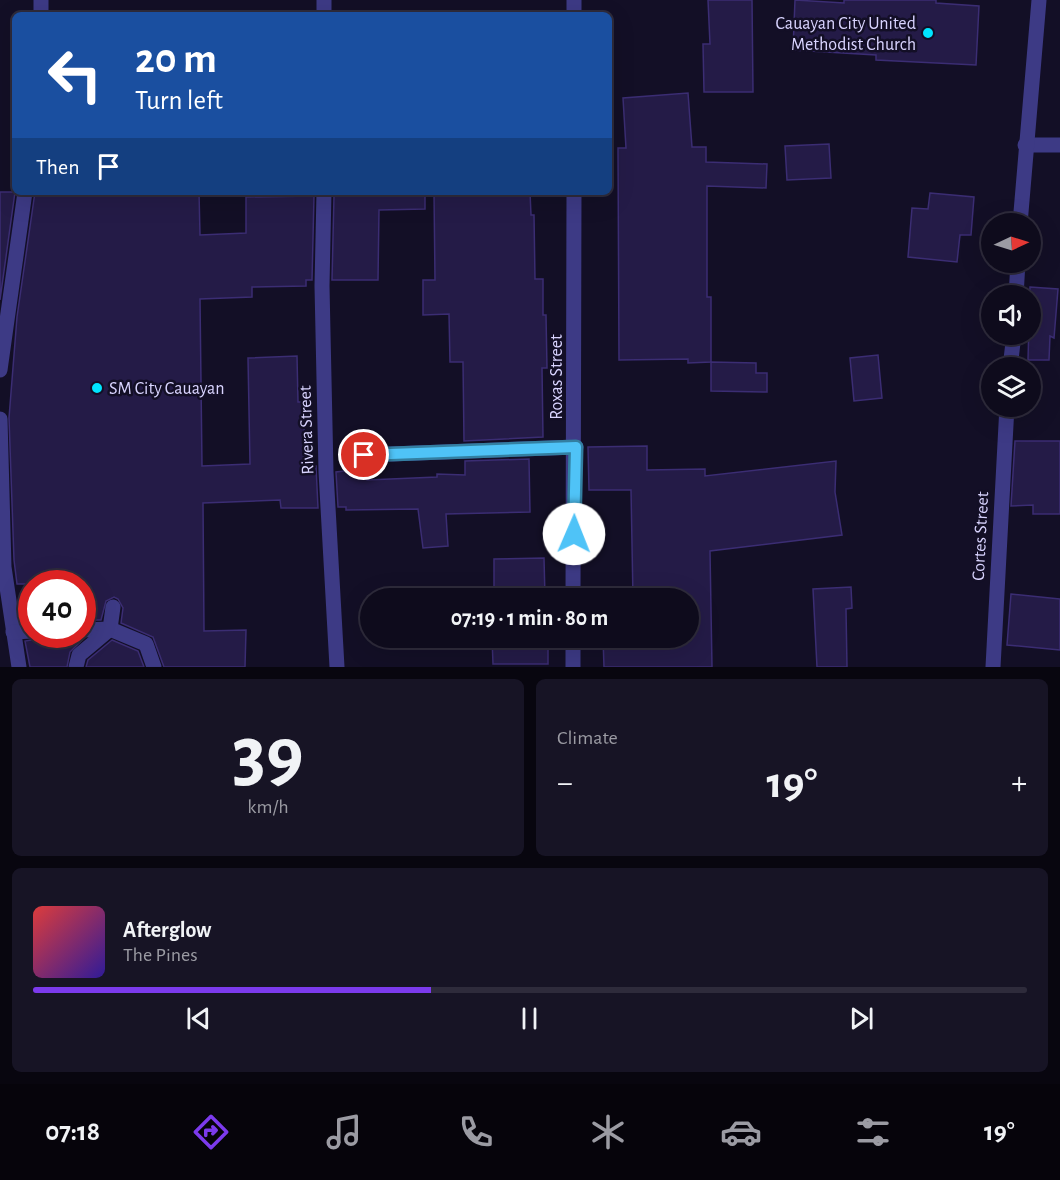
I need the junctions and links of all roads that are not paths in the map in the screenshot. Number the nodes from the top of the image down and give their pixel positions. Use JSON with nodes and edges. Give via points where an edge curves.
{"nodes":[{"id":1,"x":1039,"y":0,"type":"edge"},
{"id":2,"x":1025,"y":145,"type":"junction"},
{"id":3,"x":1060,"y":145,"type":"edge"},
{"id":4,"x":24,"y":195,"type":"edge"},
{"id":5,"x":324,"y":195,"type":"edge"},
{"id":6,"x":574,"y":195,"type":"edge"},
{"id":7,"x":1021,"y":213,"type":"edge"},
{"id":8,"x":0,"y":370,"type":"edge"},
{"id":9,"x":1005,"y":417,"type":"edge"},
{"id":10,"x":0,"y":419,"type":"edge"},
{"id":11,"x":576,"y":447,"type":"junction"},
{"id":12,"x":364,"y":455,"type":"dead end"},
{"id":13,"x":573,"y":588,"type":"edge"},
{"id":14,"x":113,"y":607,"type":"dead end"},
{"id":15,"x":110,"y":629,"type":"junction"},
{"id":16,"x":96,"y":630,"type":"edge"},
{"id":17,"x":13,"y":632,"type":"junction"},
{"id":18,"x":18,"y":632,"type":"edge"},
{"id":19,"x":573,"y":648,"type":"edge"},
{"id":20,"x":19,"y":667,"type":"edge"},
{"id":21,"x":76,"y":667,"type":"edge"},
{"id":22,"x":154,"y":667,"type":"edge"},
{"id":23,"x":337,"y":667,"type":"edge"},
{"id":24,"x":573,"y":667,"type":"edge"},
{"id":25,"x":993,"y":667,"type":"edge"}],
"edges":[{"from":1,"to":2,"type":"street"},
{"from":2,"to":3,"type":"street"},
{"from":2,"to":7,"type":"street"},
{"from":4,"to":8,"type":"street"},
{"from":5,"to":23,"type":"street","name":"Rivera Street","via":[[326,472]]},
{"from":6,"to":11,"type":"street","name":"Roxas Street"},
{"from":9,"to":25,"type":"street","name":"Cortes Street"},
{"from":10,"to":17,"type":"street","via":[[4,567]]},
{"from":11,"to":12,"type":"street"},
{"from":11,"to":13,"type":"street","name":"Roxas Street"},
{"from":14,"to":15,"type":"street"},
{"from":15,"to":16,"type":"street"},
{"from":15,"to":21,"type":"street","via":[[79,655]]},
{"from":15,"to":22,"type":"street","via":[[146,644]]},
{"from":17,"to":18,"type":"street"},
{"from":17,"to":20,"type":"street"},
{"from":19,"to":24,"type":"street"}]}
